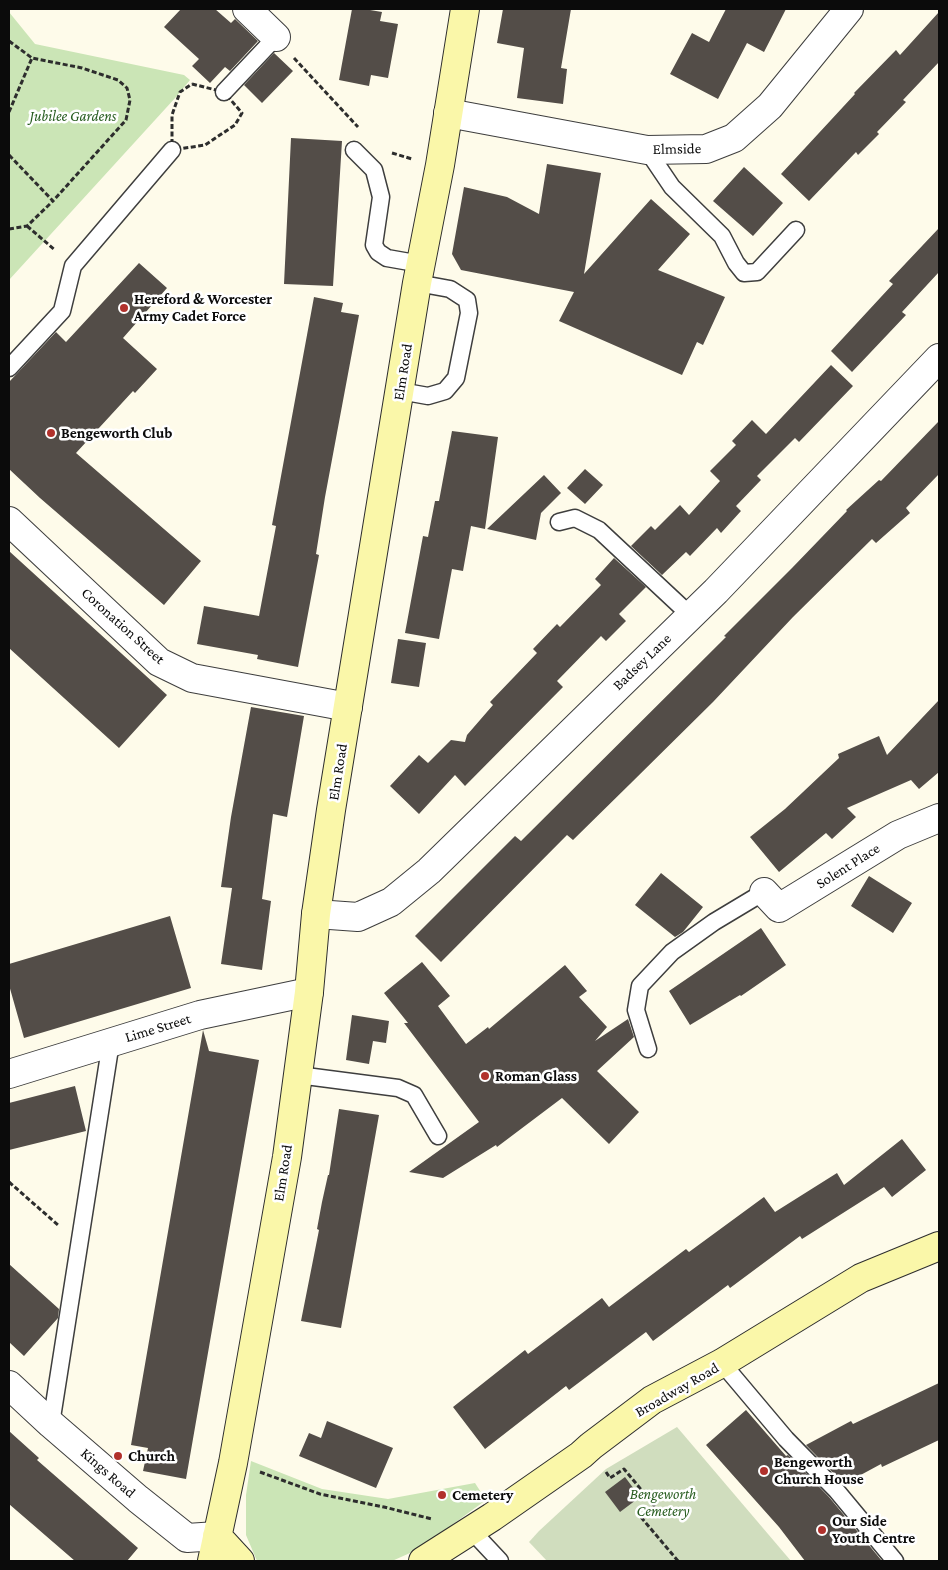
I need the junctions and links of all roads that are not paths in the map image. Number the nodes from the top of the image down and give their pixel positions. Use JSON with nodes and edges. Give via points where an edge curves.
{"nodes":[{"id":1,"x":247,"y":9,"type":"edge"},
{"id":2,"x":465,"y":9,"type":"edge"},
{"id":3,"x":849,"y":9,"type":"edge"},
{"id":4,"x":276,"y":37,"type":"joint"},
{"id":5,"x":224,"y":92,"type":"road end"},
{"id":6,"x":448,"y":113,"type":"junction"},
{"id":7,"x":172,"y":150,"type":"road end"},
{"id":8,"x":354,"y":150,"type":"dead end"},
{"id":9,"x":648,"y":150,"type":"junction"},
{"id":10,"x":796,"y":230,"type":"dead end"},
{"id":11,"x":419,"y":273,"type":"junction"},
{"id":12,"x":939,"y":358,"type":"edge"},
{"id":13,"x":9,"y":368,"type":"edge"},
{"id":14,"x":400,"y":391,"type":"junction"},
{"id":15,"x":9,"y":521,"type":"edge"},
{"id":16,"x":559,"y":522,"type":"dead end"},
{"id":17,"x":690,"y":615,"type":"junction"},
{"id":18,"x":348,"y":707,"type":"junction"},
{"id":19,"x":939,"y":818,"type":"edge"},
{"id":20,"x":764,"y":892,"type":"joint"},
{"id":21,"x":316,"y":914,"type":"junction"},
{"id":22,"x":309,"y":992,"type":"junction"},
{"id":23,"x":111,"y":1042,"type":"junction"},
{"id":24,"x":648,"y":1049,"type":"dead end"},
{"id":25,"x":9,"y":1074,"type":"edge"},
{"id":26,"x":298,"y":1075,"type":"junction"},
{"id":27,"x":438,"y":1136,"type":"dead end"},
{"id":28,"x":939,"y":1246,"type":"edge"},
{"id":29,"x":722,"y":1363,"type":"junction"},
{"id":30,"x":9,"y":1385,"type":"edge"},
{"id":31,"x":51,"y":1424,"type":"junction"},
{"id":32,"x":471,"y":1530,"type":"junction"},
{"id":33,"x":215,"y":1549,"type":"edge"},
{"id":34,"x":426,"y":1560,"type":"edge"},
{"id":35,"x":240,"y":1561,"type":"edge"},
{"id":36,"x":500,"y":1561,"type":"edge"},
{"id":37,"x":895,"y":1561,"type":"edge"}],
"edges":[{"from":1,"to":4,"type":"street"},
{"from":2,"to":6,"type":"main road","name":"Elm Road"},
{"from":3,"to":9,"type":"street","name":"Elmside","via":[[770,106],[734,138],[706,149]]},
{"from":4,"to":5,"type":"lane"},
{"from":6,"to":9,"type":"street","name":"Elmside"},
{"from":6,"to":11,"type":"main road","name":"Elm Road"},
{"from":7,"to":13,"type":"lane","via":[[73,266],[62,311]]},
{"from":8,"to":11,"type":"lane","via":[[374,170],[381,197],[374,245],[387,258]]},
{"from":9,"to":10,"type":"lane","via":[[672,187],[722,236],[744,273],[757,272]]},
{"from":11,"to":14,"type":"main road","name":"Elm Road"},
{"from":11,"to":14,"type":"lane","via":[[467,300],[469,314],[456,378],[445,391],[428,396]]},
{"from":12,"to":17,"type":"street","name":"Badsey Lane"},
{"from":14,"to":18,"type":"main road","name":"Elm Road"},
{"from":15,"to":18,"type":"street","name":"Coronation Street","via":[[159,662],[192,678]]},
{"from":16,"to":17,"type":"lane","via":[[575,518],[599,530]]},
{"from":17,"to":21,"type":"street","name":"Badsey Lane","via":[[392,902],[358,917]]},
{"from":18,"to":21,"type":"main road","name":"Elm Road"},
{"from":19,"to":20,"type":"street","name":"Solent Place","via":[[898,835],[779,908]]},
{"from":20,"to":24,"type":"lane","via":[[672,952],[640,986],[636,1010]]},
{"from":21,"to":22,"type":"main road","name":"Elm Road"},
{"from":22,"to":23,"type":"street","name":"Lime Street","via":[[200,1015]]},
{"from":22,"to":26,"type":"main road","name":"Elm Road"},
{"from":23,"to":25,"type":"street","name":"Lime Street"},
{"from":23,"to":31,"type":"lane"},
{"from":26,"to":27,"type":"lane","via":[[398,1088],[414,1095]]},
{"from":26,"to":33,"type":"main road","name":"Elm Road","via":[[287,1157]]},
{"from":28,"to":29,"type":"main road","name":"Broadway Road","via":[[861,1278]]},
{"from":29,"to":32,"type":"main road","name":"Broadway Road","via":[[652,1400],[581,1455]]},
{"from":29,"to":37,"type":"lane"},
{"from":30,"to":31,"type":"street","name":"Kings Road"},
{"from":31,"to":33,"type":"street","name":"Kings Road","via":[[187,1538]]},
{"from":32,"to":34,"type":"main road","name":"Broadway Road"},
{"from":32,"to":36,"type":"lane"},
{"from":33,"to":35,"type":"main road"}]}
